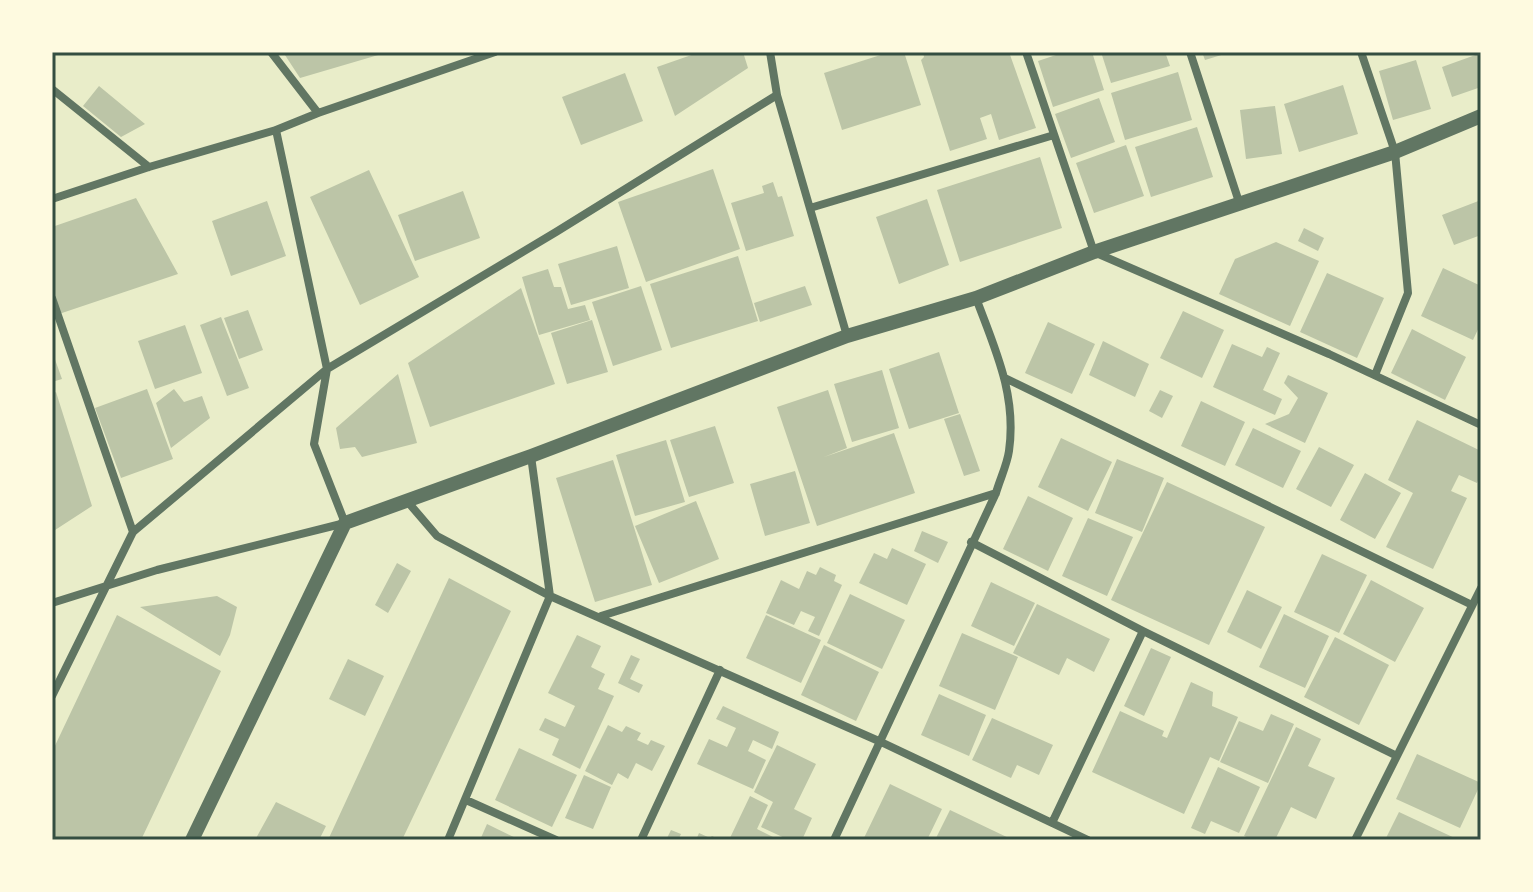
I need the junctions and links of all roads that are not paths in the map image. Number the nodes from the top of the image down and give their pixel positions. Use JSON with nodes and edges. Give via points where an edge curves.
{"nodes":[{"id":1,"x":271,"y":52,"type":"edge"},
{"id":2,"x":495,"y":52,"type":"edge"},
{"id":3,"x":770,"y":52,"type":"edge"},
{"id":4,"x":1026,"y":52,"type":"edge"},
{"id":5,"x":1190,"y":52,"type":"edge"},
{"id":6,"x":1361,"y":52,"type":"edge"},
{"id":7,"x":52,"y":89,"type":"edge"},
{"id":8,"x":777,"y":95,"type":"junction"},
{"id":9,"x":318,"y":113,"type":"junction"},
{"id":10,"x":1481,"y":116,"type":"edge"},
{"id":11,"x":276,"y":130,"type":"junction"},
{"id":12,"x":1054,"y":135,"type":"junction"},
{"id":13,"x":1395,"y":152,"type":"junction"},
{"id":14,"x":149,"y":167,"type":"junction"},
{"id":15,"x":52,"y":199,"type":"edge"},
{"id":16,"x":1239,"y":202,"type":"junction"},
{"id":17,"x":810,"y":208,"type":"junction"},
{"id":18,"x":1094,"y":252,"type":"junction"},
{"id":19,"x":52,"y":298,"type":"edge"},
{"id":20,"x":976,"y":298,"type":"junction"},
{"id":21,"x":847,"y":336,"type":"junction"},
{"id":22,"x":327,"y":369,"type":"junction"},
{"id":23,"x":1375,"y":375,"type":"junction"},
{"id":24,"x":1007,"y":379,"type":"junction"},
{"id":25,"x":1481,"y":425,"type":"edge"},
{"id":26,"x":531,"y":456,"type":"junction"},
{"id":27,"x":996,"y":493,"type":"junction"},
{"id":28,"x":406,"y":501,"type":"junction"},
{"id":29,"x":345,"y":523,"type":"junction"},
{"id":30,"x":133,"y":532,"type":"junction"},
{"id":31,"x":971,"y":542,"type":"junction"},
{"id":32,"x":1481,"y":588,"type":"edge"},
{"id":33,"x":102,"y":589,"type":"junction"},
{"id":34,"x":550,"y":596,"type":"junction"},
{"id":35,"x":52,"y":603,"type":"edge"},
{"id":36,"x":1472,"y":605,"type":"junction"},
{"id":37,"x":601,"y":616,"type":"junction"},
{"id":38,"x":1143,"y":631,"type":"junction"},
{"id":39,"x":720,"y":670,"type":"junction"},
{"id":40,"x":52,"y":696,"type":"edge"},
{"id":41,"x":881,"y":742,"type":"junction"},
{"id":42,"x":1397,"y":756,"type":"junction"},
{"id":43,"x":466,"y":800,"type":"junction"},
{"id":44,"x":1052,"y":823,"type":"junction"},
{"id":45,"x":192,"y":840,"type":"edge"},
{"id":46,"x":448,"y":840,"type":"edge"},
{"id":47,"x":556,"y":840,"type":"edge"},
{"id":48,"x":641,"y":840,"type":"edge"},
{"id":49,"x":834,"y":840,"type":"edge"},
{"id":50,"x":1088,"y":840,"type":"edge"},
{"id":51,"x":1355,"y":840,"type":"edge"}],
"edges":[{"from":1,"to":9,"type":"street"},
{"from":2,"to":9,"type":"street"},
{"from":3,"to":8,"type":"street"},
{"from":4,"to":12,"type":"street"},
{"from":5,"to":16,"type":"street"},
{"from":6,"to":13,"type":"street"},
{"from":7,"to":14,"type":"street"},
{"from":8,"to":17,"type":"street"},
{"from":8,"to":22,"type":"street"},
{"from":9,"to":11,"type":"street"},
{"from":10,"to":13,"type":"street"},
{"from":11,"to":14,"type":"street"},
{"from":11,"to":22,"type":"street"},
{"from":12,"to":17,"type":"street"},
{"from":12,"to":18,"type":"street"},
{"from":13,"to":16,"type":"street"},
{"from":13,"to":23,"type":"street","via":[[1408,293]]},
{"from":14,"to":15,"type":"street"},
{"from":16,"to":18,"type":"street"},
{"from":17,"to":21,"type":"street"},
{"from":18,"to":20,"type":"street"},
{"from":18,"to":23,"type":"street"},
{"from":19,"to":30,"type":"street"},
{"from":20,"to":21,"type":"street"},
{"from":20,"to":24,"type":"street"},
{"from":21,"to":26,"type":"street"},
{"from":22,"to":29,"type":"street","via":[[314,444]]},
{"from":22,"to":30,"type":"street"},
{"from":23,"to":25,"type":"street"},
{"from":24,"to":27,"type":"street","via":[[1009,452]]},
{"from":24,"to":36,"type":"street"},
{"from":26,"to":28,"type":"street"},
{"from":26,"to":34,"type":"street"},
{"from":27,"to":31,"type":"street"},
{"from":27,"to":37,"type":"street"},
{"from":28,"to":29,"type":"street"},
{"from":28,"to":34,"type":"street","via":[[437,536]]},
{"from":29,"to":33,"type":"street"},
{"from":29,"to":45,"type":"street"},
{"from":30,"to":33,"type":"street"},
{"from":31,"to":38,"type":"street"},
{"from":31,"to":41,"type":"street"},
{"from":32,"to":36,"type":"street"},
{"from":33,"to":35,"type":"street"},
{"from":33,"to":40,"type":"street"},
{"from":34,"to":37,"type":"street"},
{"from":34,"to":43,"type":"street"},
{"from":36,"to":42,"type":"street"},
{"from":37,"to":39,"type":"street"},
{"from":38,"to":42,"type":"street"},
{"from":38,"to":44,"type":"street"},
{"from":39,"to":41,"type":"street"},
{"from":39,"to":48,"type":"street"},
{"from":41,"to":44,"type":"street"},
{"from":41,"to":49,"type":"street"},
{"from":42,"to":51,"type":"street"},
{"from":43,"to":46,"type":"street"},
{"from":43,"to":47,"type":"street"},
{"from":44,"to":50,"type":"street"}]}
